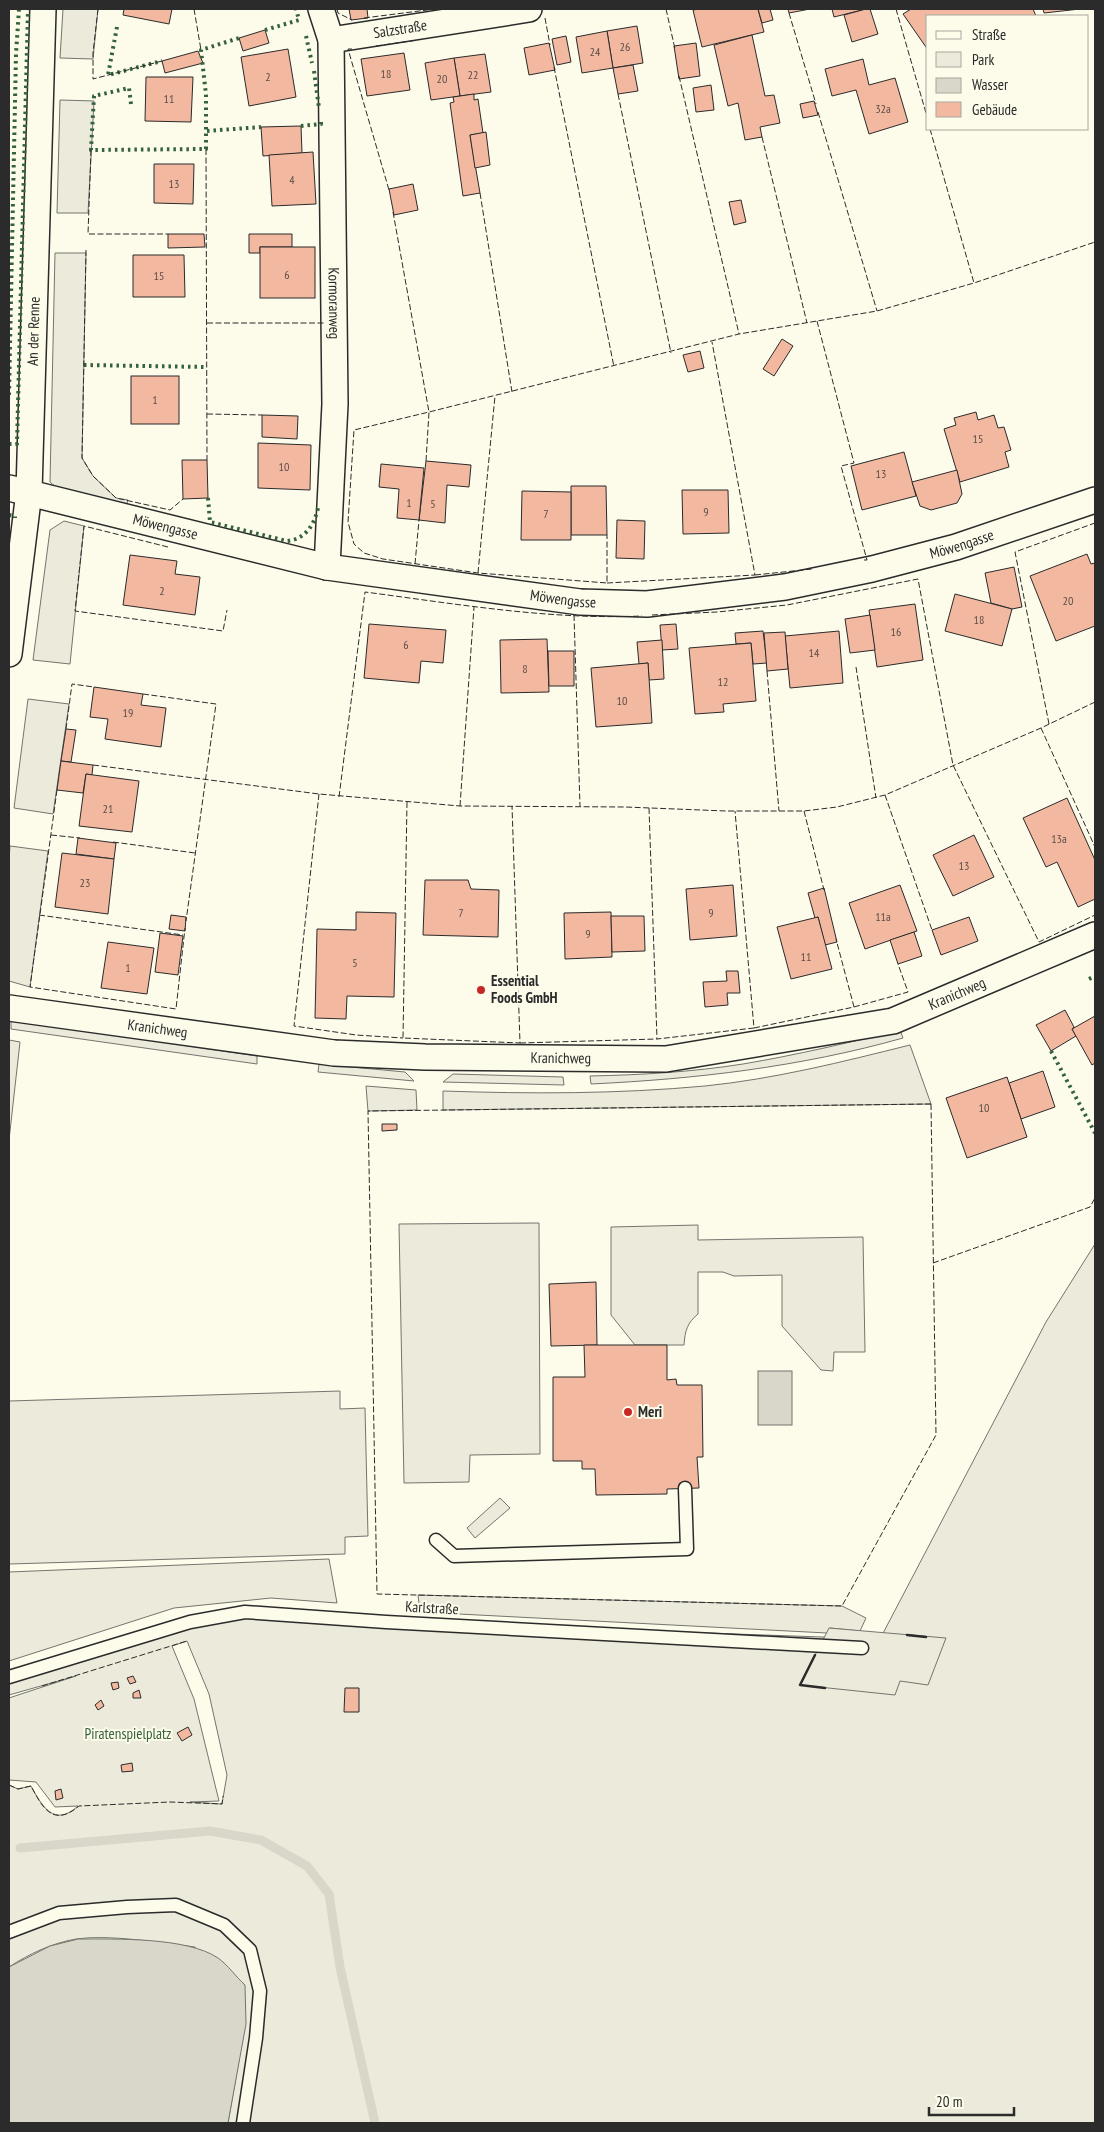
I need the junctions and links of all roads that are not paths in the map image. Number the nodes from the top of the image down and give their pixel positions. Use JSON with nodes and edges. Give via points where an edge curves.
{"nodes":[{"id":1,"x":43,"y":9,"type":"edge"},
{"id":2,"x":321,"y":9,"type":"edge"},
{"id":3,"x":529,"y":9,"type":"edge"},
{"id":4,"x":330,"y":40,"type":"junction"},
{"id":5,"x":19,"y":490,"type":"edge"},
{"id":6,"x":1095,"y":500,"type":"edge"},
{"id":7,"x":327,"y":567,"type":"junction"},
{"id":8,"x":9,"y":654,"type":"edge"},
{"id":9,"x":1095,"y":935,"type":"edge"},
{"id":10,"x":9,"y":1008,"type":"edge"},
{"id":11,"x":685,"y":1488,"type":"dead end"},
{"id":12,"x":436,"y":1540,"type":"dead end"},
{"id":13,"x":862,"y":1648,"type":"dead end"},
{"id":14,"x":9,"y":1677,"type":"edge"},
{"id":15,"x":9,"y":1932,"type":"edge"},
{"id":16,"x":243,"y":2123,"type":"edge"}],
"edges":[{"from":1,"to":5,"type":"street","name":"An der Renne"},
{"from":2,"to":4,"type":"street"},
{"from":3,"to":4,"type":"street","name":"Salzstraße"},
{"from":4,"to":7,"type":"street","name":"Kormoranweg","via":[[334,404]]},
{"from":5,"to":7,"type":"street","name":"Möwengasse"},
{"from":5,"to":8,"type":"street","name":"An der Renne"},
{"from":6,"to":7,"type":"street","name":"Möwengasse","via":[[956,547],[872,569],[785,586],[647,604],[580,602]]},
{"from":9,"to":10,"type":"street","name":"Kranichweg","via":[[893,1021],[666,1059],[334,1053]]},
{"from":11,"to":12,"type":"lane","via":[[687,1550],[454,1556]]},
{"from":13,"to":14,"type":"lane","name":"Karlstraße","via":[[245,1612],[190,1622]]},
{"from":15,"to":16,"type":"lane","via":[[59,1913],[136,1906],[176,1905],[224,1925],[250,1950],[260,1991]]}]}
